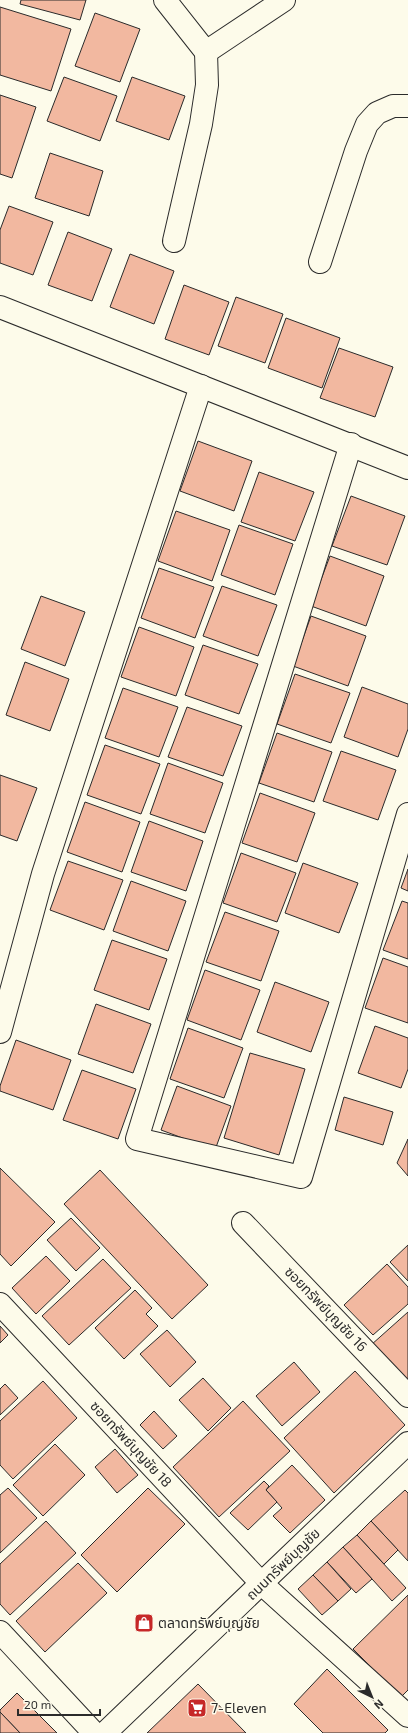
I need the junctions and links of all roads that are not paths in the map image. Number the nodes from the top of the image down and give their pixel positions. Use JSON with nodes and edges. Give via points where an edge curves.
{"nodes":[{"id":1,"x":165,"y":0,"type":"edge"},
{"id":2,"x":284,"y":0,"type":"edge"},
{"id":3,"x":206,"y":52,"type":"junction"},
{"id":4,"x":408,"y":106,"type":"edge"},
{"id":5,"x":174,"y":241,"type":"dead end"},
{"id":6,"x":320,"y":262,"type":"dead end"},
{"id":7,"x":0,"y":307,"type":"edge"},
{"id":8,"x":201,"y":386,"type":"junction"},
{"id":9,"x":351,"y":444,"type":"junction"},
{"id":10,"x":408,"y":468,"type":"edge"},
{"id":11,"x":408,"y":814,"type":"edge"},
{"id":12,"x":0,"y":1032,"type":"edge"},
{"id":13,"x":243,"y":1223,"type":"dead end"},
{"id":14,"x":0,"y":1304,"type":"edge"},
{"id":15,"x":408,"y":1396,"type":"edge"},
{"id":16,"x":408,"y":1443,"type":"edge"},
{"id":17,"x":262,"y":1584,"type":"junction"},
{"id":18,"x":0,"y":1632,"type":"edge"},
{"id":19,"x":408,"y":1716,"type":"edge"},
{"id":20,"x":94,"y":1733,"type":"edge"},
{"id":21,"x":105,"y":1733,"type":"edge"}],
"edges":[{"from":1,"to":3,"type":"street"},
{"from":2,"to":3,"type":"street"},
{"from":3,"to":5,"type":"street","via":[[207,85],[201,124]]},
{"from":4,"to":6,"type":"street","via":[[392,106],[377,113],[367,124]]},
{"from":7,"to":8,"type":"street"},
{"from":8,"to":9,"type":"street"},
{"from":8,"to":12,"type":"street","via":[[43,874]]},
{"from":9,"to":10,"type":"street"},
{"from":9,"to":11,"type":"street","via":[[137,1139],[301,1177]]},
{"from":13,"to":15,"type":"street","name":"ซอยทรัพย์บุญชัย 16"},
{"from":14,"to":17,"type":"street","name":"ซอยทรัพย์บุญชัย 18"},
{"from":16,"to":17,"type":"street","name":"ถนนทรัพย์บุญชัย"},
{"from":17,"to":19,"type":"street","name":"ซอยทรัพย์บุญชัย 18"},
{"from":17,"to":21,"type":"street","name":"ถนนทรัพย์บุญชัย"},
{"from":18,"to":20,"type":"street"}]}
